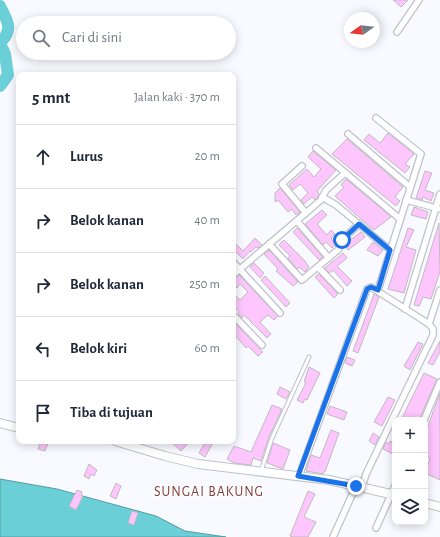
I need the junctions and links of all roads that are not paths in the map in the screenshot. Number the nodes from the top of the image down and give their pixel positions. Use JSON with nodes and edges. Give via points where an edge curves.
{"nodes":[{"id":1,"x":411,"y":0,"type":"edge"},
{"id":2,"x":418,"y":2,"type":"edge"},
{"id":3,"x":397,"y":32,"type":"dead end"},
{"id":4,"x":376,"y":118,"type":"dead end"},
{"id":5,"x":348,"y":134,"type":"dead end"},
{"id":6,"x":316,"y":148,"type":"dead end"},
{"id":7,"x":302,"y":166,"type":"dead end"},
{"id":8,"x":345,"y":173,"type":"junction"},
{"id":9,"x":410,"y":187,"type":"junction"},
{"id":10,"x":440,"y":194,"type":"edge"},
{"id":11,"x":322,"y":197,"type":"junction"},
{"id":12,"x":406,"y":200,"type":"junction"},
{"id":13,"x":438,"y":209,"type":"edge"},
{"id":14,"x":306,"y":213,"type":"junction"},
{"id":15,"x":400,"y":219,"type":"junction"},
{"id":16,"x":297,"y":221,"type":"junction"},
{"id":17,"x":359,"y":224,"type":"junction"},
{"id":18,"x":269,"y":244,"type":"junction"},
{"id":19,"x":390,"y":250,"type":"junction"},
{"id":20,"x":329,"y":258,"type":"junction"},
{"id":21,"x":236,"y":265,"type":"edge"},
{"id":22,"x":318,"y":267,"type":"junction"},
{"id":23,"x":240,"y":269,"type":"junction"},
{"id":24,"x":236,"y":272,"type":"edge"},
{"id":25,"x":340,"y":290,"type":"dead end"},
{"id":26,"x":378,"y":290,"type":"junction"},
{"id":27,"x":440,"y":290,"type":"edge"},
{"id":28,"x":405,"y":309,"type":"junction"},
{"id":29,"x":280,"y":313,"type":"dead end"},
{"id":30,"x":236,"y":318,"type":"edge"},
{"id":31,"x":429,"y":324,"type":"junction"},
{"id":32,"x":262,"y":345,"type":"dead end"},
{"id":33,"x":309,"y":357,"type":"dead end"},
{"id":34,"x":440,"y":382,"type":"edge"},
{"id":35,"x":425,"y":417,"type":"edge"},
{"id":36,"x":0,"y":423,"type":"edge"},
{"id":37,"x":16,"y":427,"type":"edge"},
{"id":38,"x":125,"y":444,"type":"edge"},
{"id":39,"x":260,"y":472,"type":"junction"},
{"id":40,"x":298,"y":476,"type":"junction"},
{"id":41,"x":359,"y":486,"type":"junction"},
{"id":42,"x":392,"y":492,"type":"edge"},
{"id":43,"x":392,"y":496,"type":"edge"},
{"id":44,"x":428,"y":504,"type":"edge"},
{"id":45,"x":440,"y":507,"type":"edge"},
{"id":46,"x":376,"y":528,"type":"dead end"},
{"id":47,"x":333,"y":537,"type":"edge"}],
"edges":[{"from":1,"to":2,"type":"street"},
{"from":2,"to":3,"type":"street"},
{"from":4,"to":9,"type":"street","via":[[421,154]]},
{"from":5,"to":9,"type":"street"},
{"from":6,"to":8,"type":"street"},
{"from":7,"to":14,"type":"street","via":[[282,184]]},
{"from":8,"to":11,"type":"street"},
{"from":8,"to":15,"type":"street"},
{"from":9,"to":12,"type":"street"},
{"from":10,"to":13,"type":"street"},
{"from":11,"to":14,"type":"street"},
{"from":11,"to":17,"type":"street"},
{"from":12,"to":13,"type":"street"},
{"from":12,"to":15,"type":"street"},
{"from":13,"to":28,"type":"street"},
{"from":14,"to":16,"type":"street"},
{"from":15,"to":19,"type":"street"},
{"from":16,"to":18,"type":"street"},
{"from":16,"to":20,"type":"street"},
{"from":17,"to":19,"type":"street"},
{"from":17,"to":20,"type":"street","via":[[342,240],[339,249]]},
{"from":18,"to":22,"type":"street","via":[[302,280]]},
{"from":18,"to":23,"type":"street"},
{"from":19,"to":26,"type":"street"},
{"from":20,"to":22,"type":"street"},
{"from":21,"to":23,"type":"street"},
{"from":22,"to":25,"type":"street"},
{"from":23,"to":24,"type":"street"},
{"from":23,"to":29,"type":"street"},
{"from":26,"to":28,"type":"street"},
{"from":26,"to":40,"type":"street","via":[[371,287],[367,289]]},
{"from":27,"to":31,"type":"street"},
{"from":28,"to":31,"type":"street"},
{"from":30,"to":32,"type":"street"},
{"from":31,"to":41,"type":"street","via":[[433,329],[433,335]]},
{"from":33,"to":39,"type":"lane","via":[[272,438]]},
{"from":34,"to":35,"type":"street"},
{"from":36,"to":37,"type":"street"},
{"from":38,"to":39,"type":"street","via":[[187,462]]},
{"from":39,"to":40,"type":"street"},
{"from":40,"to":41,"type":"street"},
{"from":41,"to":42,"type":"street"},
{"from":41,"to":47,"type":"street"},
{"from":43,"to":46,"type":"street"},
{"from":44,"to":45,"type":"street"}]}
